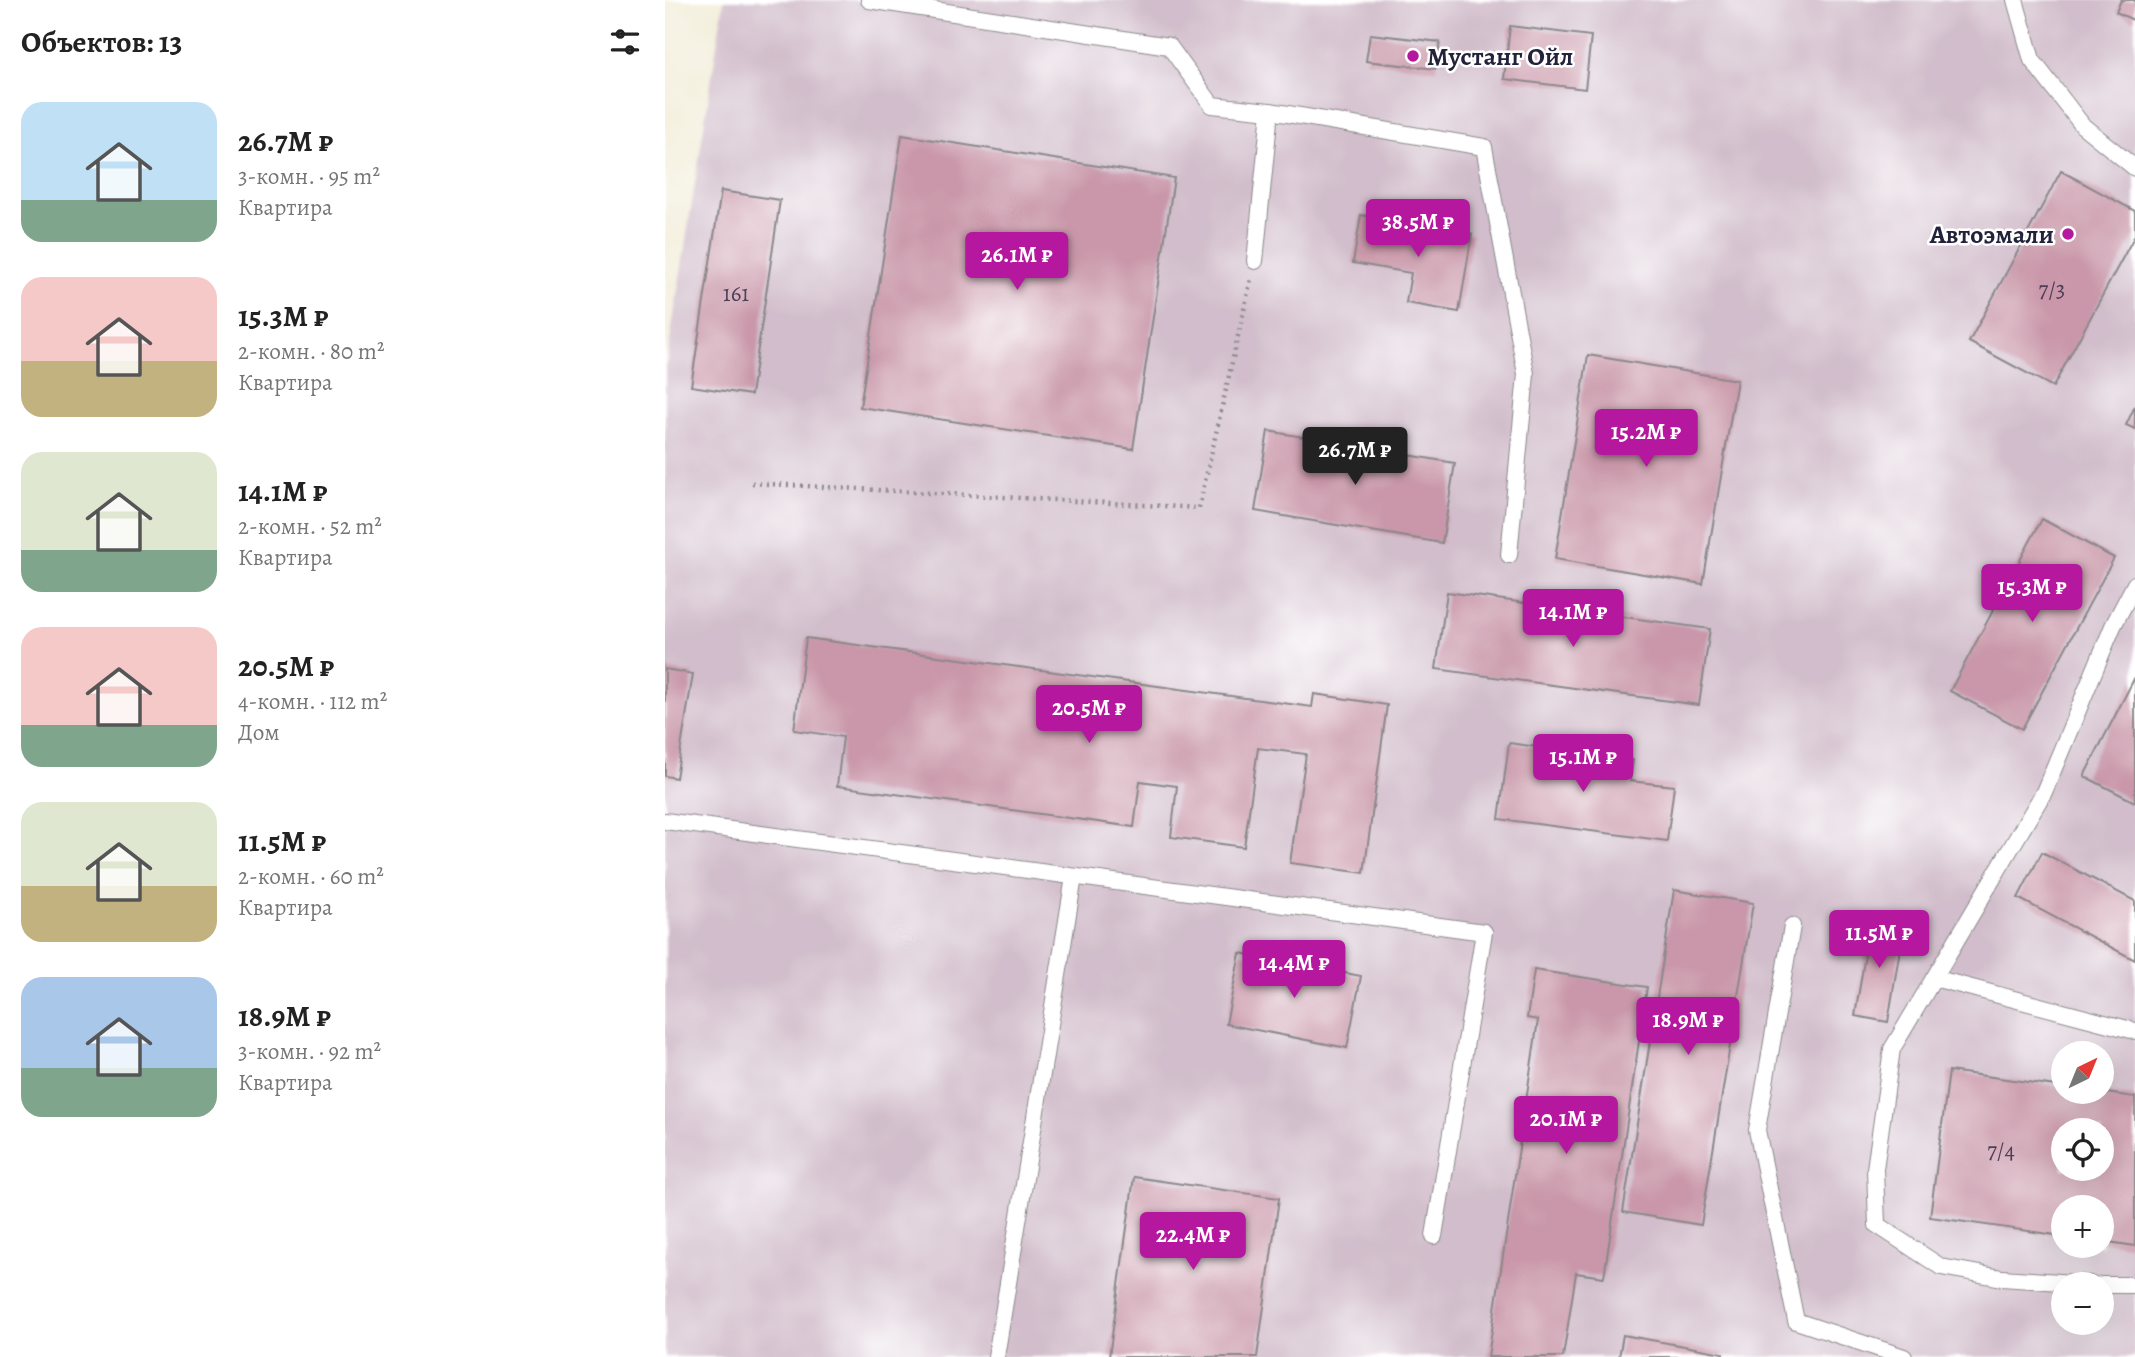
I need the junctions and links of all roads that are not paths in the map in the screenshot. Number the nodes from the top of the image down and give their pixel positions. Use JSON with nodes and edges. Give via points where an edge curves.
{"nodes":[{"id":1,"x":869,"y":0,"type":"edge"},
{"id":2,"x":2015,"y":0,"type":"edge"},
{"id":3,"x":1271,"y":111,"type":"junction"},
{"id":4,"x":2135,"y":168,"type":"edge"},
{"id":5,"x":1255,"y":261,"type":"road end"},
{"id":6,"x":1509,"y":555,"type":"dead end"},
{"id":7,"x":2135,"y":584,"type":"edge"},
{"id":8,"x":665,"y":821,"type":"edge"},
{"id":9,"x":1074,"y":877,"type":"junction"},
{"id":10,"x":1792,"y":926,"type":"dead end"},
{"id":11,"x":1934,"y":978,"type":"junction"},
{"id":12,"x":2135,"y":1031,"type":"edge"},
{"id":13,"x":1434,"y":1236,"type":"dead end"},
{"id":14,"x":2051,"y":1281,"type":"edge"},
{"id":15,"x":2114,"y":1285,"type":"edge"},
{"id":16,"x":2135,"y":1285,"type":"edge"},
{"id":17,"x":996,"y":1357,"type":"edge"},
{"id":18,"x":1904,"y":1357,"type":"edge"}],
"edges":[{"from":1,"to":3,"type":"lane","via":[[1169,46],[1212,105]]},
{"from":2,"to":4,"type":"lane","via":[[2032,60],[2083,127]]},
{"from":3,"to":5,"type":"lane"},
{"from":3,"to":6,"type":"lane","via":[[1484,147],[1526,374]]},
{"from":7,"to":11,"type":"lane","via":[[2044,792]]},
{"from":8,"to":9,"type":"lane"},
{"from":9,"to":13,"type":"lane","via":[[1484,932]]},
{"from":9,"to":17,"type":"lane"},
{"from":10,"to":18,"type":"lane","via":[[1757,1130],[1796,1321]]},
{"from":11,"to":12,"type":"lane"},
{"from":11,"to":14,"type":"lane","via":[[1892,1049],[1875,1169],[1877,1225],[1941,1267]]},
{"from":15,"to":16,"type":"lane"}]}
